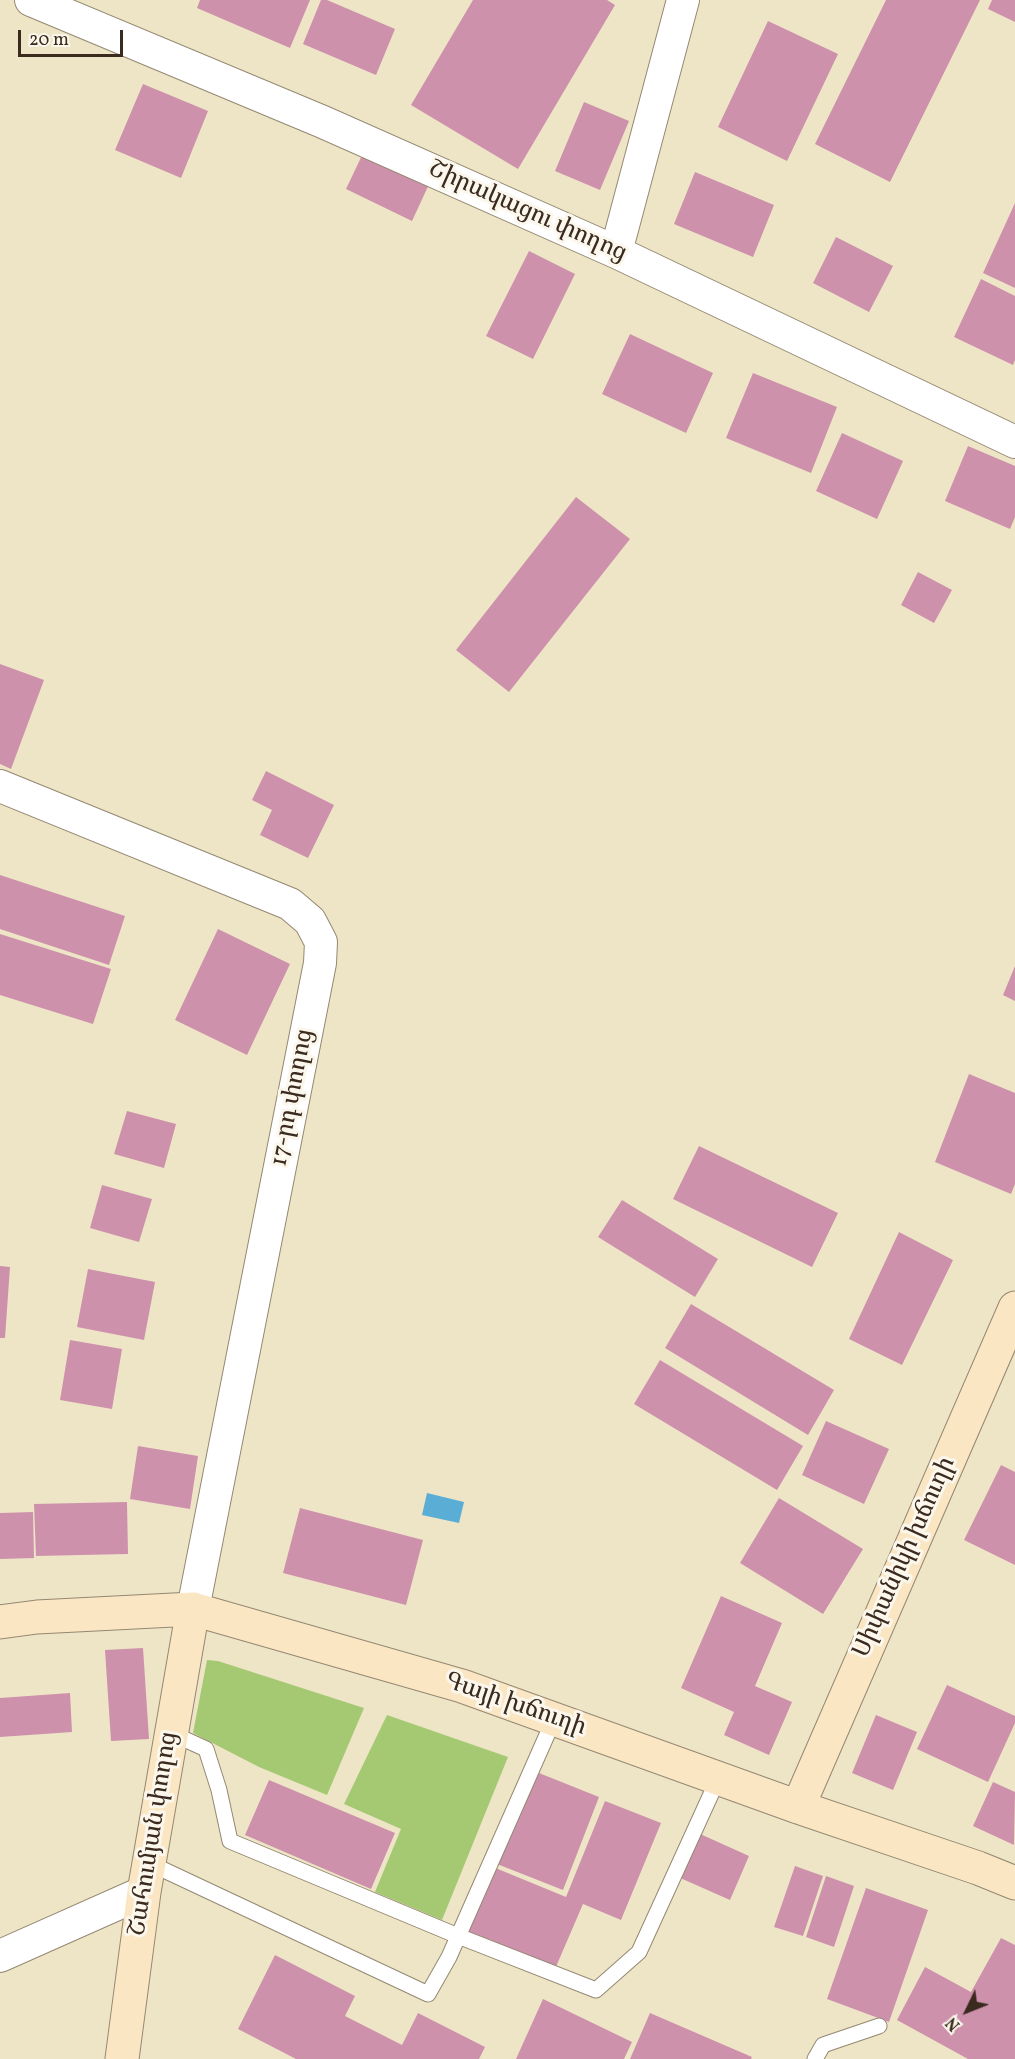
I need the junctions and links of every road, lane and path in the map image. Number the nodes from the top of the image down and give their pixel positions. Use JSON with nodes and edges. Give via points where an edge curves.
{"nodes":[{"id":1,"x":31,"y":0,"type":"edge"},
{"id":2,"x":683,"y":0,"type":"edge"},
{"id":3,"x":616,"y":252,"type":"junction"},
{"id":4,"x":1015,"y":442,"type":"edge"},
{"id":5,"x":0,"y":786,"type":"edge"},
{"id":6,"x":1015,"y":1308,"type":"edge"},
{"id":7,"x":194,"y":1610,"type":"junction"},
{"id":8,"x":0,"y":1622,"type":"edge"},
{"id":9,"x":554,"y":1719,"type":"junction"},
{"id":10,"x":171,"y":1733,"type":"junction"},
{"id":11,"x":718,"y":1779,"type":"junction"},
{"id":12,"x":798,"y":1807,"type":"junction"},
{"id":13,"x":146,"y":1877,"type":"junction"},
{"id":14,"x":1015,"y":1883,"type":"edge"},
{"id":15,"x":458,"y":1936,"type":"junction"},
{"id":16,"x":0,"y":1956,"type":"edge"},
{"id":17,"x":879,"y":2026,"type":"dead end"},
{"id":18,"x":122,"y":2059,"type":"edge"},
{"id":19,"x":815,"y":2059,"type":"edge"}],
"edges":[{"from":1,"to":3,"type":"street","name":"Շիրակացու փողոց","via":[[322,122]]},
{"from":2,"to":3,"type":"street"},
{"from":3,"to":4,"type":"street","name":"Շիրակացու փողոց"},
{"from":5,"to":7,"type":"street","name":"17-րդ փողոց","via":[[290,904],[310,921],[321,942]]},
{"from":6,"to":12,"type":"main road","name":"Սիփանիկի խճուղի"},
{"from":7,"to":8,"type":"main road","name":"Գայի խճուղի"},
{"from":7,"to":9,"type":"main road","name":"Գայի խճուղի","via":[[450,1683]]},
{"from":7,"to":10,"type":"main road","name":"Շահումյան փողոց"},
{"from":9,"to":11,"type":"main road","name":"Գայի խճուղի"},
{"from":9,"to":15,"type":"lane"},
{"from":10,"to":13,"type":"main road","name":"Շահումյան փողոց"},
{"from":10,"to":15,"type":"lane","via":[[206,1749],[230,1841]]},
{"from":11,"to":12,"type":"main road","name":"Գայի խճուղի"},
{"from":11,"to":15,"type":"lane","via":[[639,1952],[596,1990]]},
{"from":12,"to":14,"type":"main road","name":"Գայի խճուղի"},
{"from":13,"to":15,"type":"lane","via":[[428,1994]]},
{"from":13,"to":16,"type":"street"},
{"from":13,"to":18,"type":"main road","name":"Շահումյան փողոց"},
{"from":17,"to":19,"type":"lane","via":[[823,2045]]}]}
